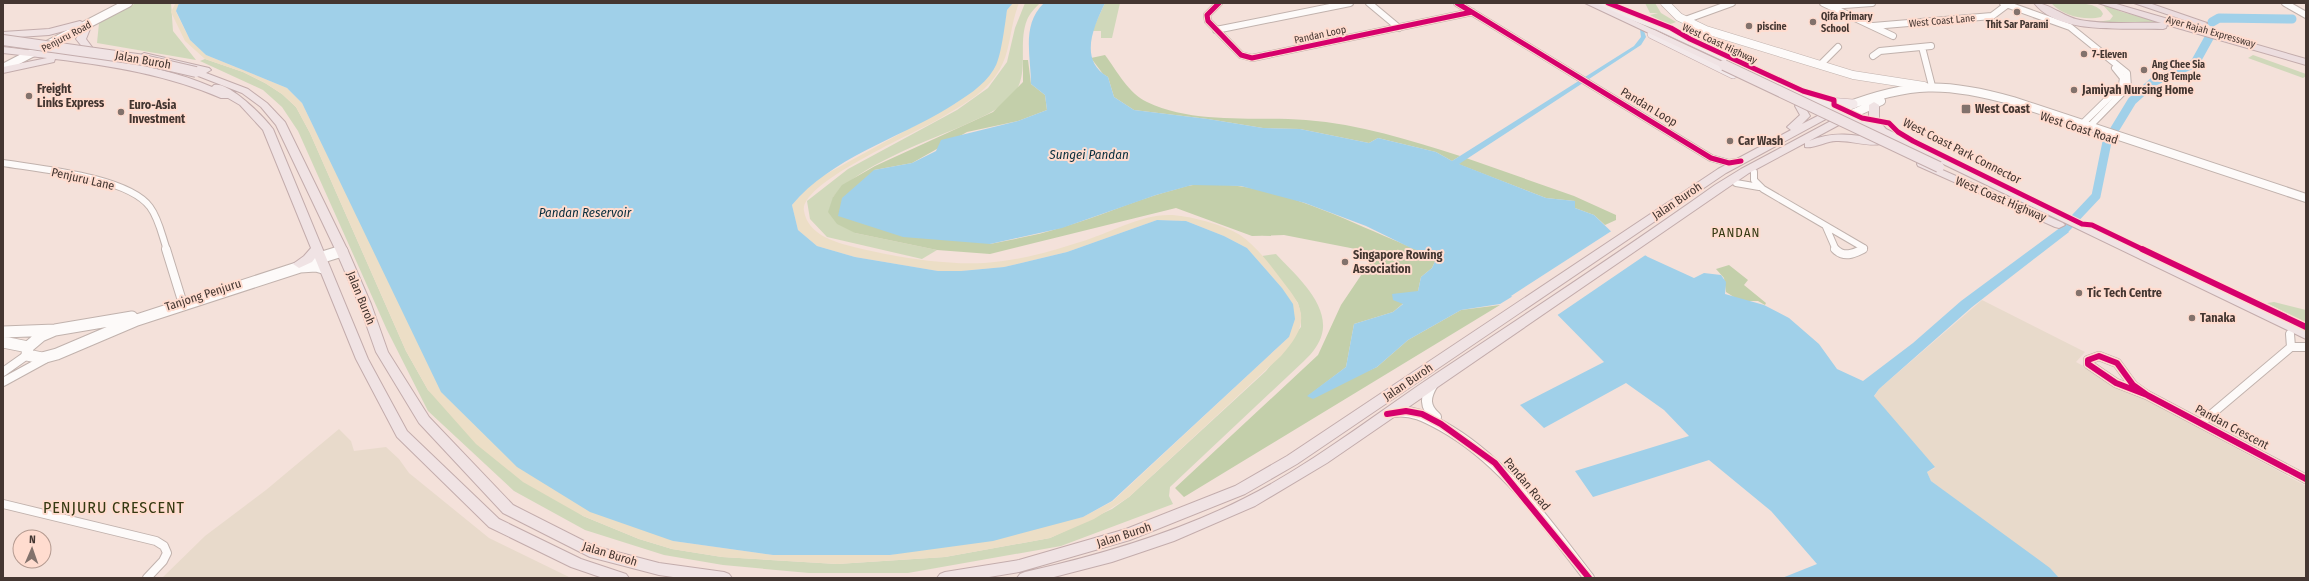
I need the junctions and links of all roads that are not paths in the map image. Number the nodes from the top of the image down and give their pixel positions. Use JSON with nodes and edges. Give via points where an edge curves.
{"nodes":[{"id":1,"x":121,"y":3,"type":"edge"},
{"id":2,"x":128,"y":3,"type":"edge"},
{"id":3,"x":1219,"y":3,"type":"edge"},
{"id":4,"x":1350,"y":3,"type":"edge"},
{"id":5,"x":1368,"y":3,"type":"edge"},
{"id":6,"x":1457,"y":3,"type":"edge"},
{"id":7,"x":1589,"y":3,"type":"edge"},
{"id":8,"x":1600,"y":3,"type":"edge"},
{"id":9,"x":1665,"y":3,"type":"edge"},
{"id":10,"x":1728,"y":3,"type":"edge"},
{"id":11,"x":1823,"y":3,"type":"edge"},
{"id":12,"x":1872,"y":3,"type":"edge"},
{"id":13,"x":2039,"y":3,"type":"edge"},
{"id":14,"x":2047,"y":3,"type":"edge"},
{"id":15,"x":2096,"y":3,"type":"edge"},
{"id":16,"x":2104,"y":3,"type":"edge"},
{"id":17,"x":2115,"y":3,"type":"edge"},
{"id":18,"x":2130,"y":3,"type":"edge"},
{"id":19,"x":2139,"y":3,"type":"edge"},
{"id":20,"x":2285,"y":3,"type":"edge"},
{"id":21,"x":2289,"y":3,"type":"edge"},
{"id":22,"x":2005,"y":4,"type":"edge"},
{"id":23,"x":1830,"y":6,"type":"junction"},
{"id":24,"x":1472,"y":12,"type":"junction"},
{"id":25,"x":2306,"y":14,"type":"edge"},
{"id":26,"x":1631,"y":16,"type":"junction"},
{"id":27,"x":1685,"y":20,"type":"junction"},
{"id":28,"x":2056,"y":21,"type":"junction"},
{"id":29,"x":84,"y":24,"type":"junction"},
{"id":30,"x":1873,"y":26,"type":"junction"},
{"id":31,"x":1400,"y":28,"type":"junction"},
{"id":32,"x":1216,"y":30,"type":"junction"},
{"id":33,"x":2196,"y":30,"type":"junction"},
{"id":34,"x":3,"y":32,"type":"edge"},
{"id":35,"x":2229,"y":32,"type":"junction"},
{"id":36,"x":1893,"y":36,"type":"dead end"},
{"id":37,"x":3,"y":40,"type":"edge"},
{"id":38,"x":49,"y":42,"type":"junction"},
{"id":39,"x":3,"y":45,"type":"edge"},
{"id":40,"x":1932,"y":46,"type":"dead end"},
{"id":41,"x":87,"y":47,"type":"junction"},
{"id":42,"x":1838,"y":47,"type":"dead end"},
{"id":43,"x":1922,"y":47,"type":"junction"},
{"id":44,"x":3,"y":50,"type":"edge"},
{"id":45,"x":28,"y":53,"type":"junction"},
{"id":46,"x":2306,"y":55,"type":"edge"},
{"id":47,"x":1872,"y":56,"type":"dead end"},
{"id":48,"x":70,"y":59,"type":"junction"},
{"id":49,"x":2306,"y":61,"type":"edge"},
{"id":50,"x":3,"y":64,"type":"edge"},
{"id":51,"x":1728,"y":65,"type":"junction"},
{"id":52,"x":1820,"y":65,"type":"junction"},
{"id":53,"x":3,"y":69,"type":"edge"},
{"id":54,"x":192,"y":74,"type":"junction"},
{"id":55,"x":2123,"y":79,"type":"junction"},
{"id":56,"x":1878,"y":80,"type":"junction"},
{"id":57,"x":2130,"y":80,"type":"junction"},
{"id":58,"x":1928,"y":86,"type":"junction"},
{"id":59,"x":1888,"y":92,"type":"junction"},
{"id":60,"x":1809,"y":96,"type":"junction"},
{"id":61,"x":1853,"y":104,"type":"junction"},
{"id":62,"x":264,"y":105,"type":"junction"},
{"id":63,"x":1874,"y":105,"type":"junction"},
{"id":64,"x":1800,"y":106,"type":"junction"},
{"id":65,"x":251,"y":110,"type":"junction"},
{"id":66,"x":1837,"y":110,"type":"junction"},
{"id":67,"x":1850,"y":115,"type":"junction"},
{"id":68,"x":1822,"y":116,"type":"junction"},
{"id":69,"x":1836,"y":123,"type":"junction"},
{"id":70,"x":2084,"y":127,"type":"junction"},
{"id":71,"x":1882,"y":129,"type":"junction"},
{"id":72,"x":1876,"y":142,"type":"junction"},
{"id":73,"x":1772,"y":145,"type":"junction"},
{"id":74,"x":1711,"y":158,"type":"junction"},
{"id":75,"x":1741,"y":161,"type":"junction"},
{"id":76,"x":3,"y":163,"type":"edge"},
{"id":77,"x":1942,"y":166,"type":"junction"},
{"id":78,"x":1722,"y":171,"type":"junction"},
{"id":79,"x":1754,"y":172,"type":"junction"},
{"id":80,"x":1736,"y":183,"type":"junction"},
{"id":81,"x":1719,"y":187,"type":"junction"},
{"id":82,"x":2272,"y":188,"type":"junction"},
{"id":83,"x":1763,"y":189,"type":"junction"},
{"id":84,"x":2306,"y":198,"type":"edge"},
{"id":85,"x":2306,"y":201,"type":"edge"},
{"id":86,"x":2040,"y":216,"type":"junction"},
{"id":87,"x":2055,"y":217,"type":"junction"},
{"id":88,"x":1826,"y":227,"type":"junction"},
{"id":89,"x":2085,"y":232,"type":"junction"},
{"id":90,"x":342,"y":251,"type":"junction"},
{"id":91,"x":320,"y":258,"type":"junction"},
{"id":92,"x":299,"y":264,"type":"joint"},
{"id":93,"x":182,"y":303,"type":"junction"},
{"id":94,"x":58,"y":330,"type":"junction"},
{"id":95,"x":3,"y":332,"type":"edge"},
{"id":96,"x":2290,"y":334,"type":"junction"},
{"id":97,"x":2306,"y":335,"type":"edge"},
{"id":98,"x":3,"y":342,"type":"edge"},
{"id":99,"x":2306,"y":342,"type":"edge"},
{"id":100,"x":2291,"y":347,"type":"junction"},
{"id":101,"x":2306,"y":347,"type":"edge"},
{"id":102,"x":28,"y":351,"type":"junction"},
{"id":103,"x":53,"y":355,"type":"junction"},
{"id":104,"x":3,"y":372,"type":"edge"},
{"id":105,"x":1435,"y":381,"type":"junction"},
{"id":106,"x":3,"y":382,"type":"edge"},
{"id":107,"x":2147,"y":395,"type":"junction"},
{"id":108,"x":1387,"y":414,"type":"junction"},
{"id":109,"x":2201,"y":423,"type":"junction"},
{"id":110,"x":1441,"y":424,"type":"junction"},
{"id":111,"x":2306,"y":479,"type":"edge"},
{"id":112,"x":3,"y":504,"type":"edge"},
{"id":113,"x":997,"y":574,"type":"edge"},
{"id":114,"x":147,"y":578,"type":"edge"},
{"id":115,"x":621,"y":578,"type":"edge"},
{"id":116,"x":724,"y":578,"type":"edge"},
{"id":117,"x":944,"y":578,"type":"edge"},
{"id":118,"x":1025,"y":578,"type":"edge"},
{"id":119,"x":1589,"y":578,"type":"edge"}],
"edges":[{"from":1,"to":29,"type":"main road","name":"Penjuru Road"},
{"from":2,"to":29,"type":"main road","name":"Penjuru Road"},
{"from":3,"to":32,"type":"street","name":"Pandan Loop","via":[[1207,15],[1208,21]]},
{"from":4,"to":32,"type":"street"},
{"from":5,"to":31,"type":"street"},
{"from":6,"to":24,"type":"street","name":"Pandan Loop"},
{"from":7,"to":51,"type":"highway"},
{"from":7,"to":64,"type":"main road","name":"West Coast Highway"},
{"from":8,"to":26,"type":"main road","name":"West Coast Highway"},
{"from":9,"to":27,"type":"street","name":"West Coast Road","via":[[1672,12]]},
{"from":10,"to":27,"type":"street"},
{"from":11,"to":23,"type":"street"},
{"from":12,"to":23,"type":"street"},
{"from":13,"to":33,"type":"highway","via":[[2058,16],[2081,22],[2157,25]]},
{"from":14,"to":15,"type":"highway","via":[[2073,17],[2095,20],[2109,16]]},
{"from":16,"to":33,"type":"highway"},
{"from":17,"to":49,"type":"highway","name":"Ayer Rajah Expressway"},
{"from":18,"to":35,"type":"highway","name":"Ayer Rajah Expressway"},
{"from":19,"to":35,"type":"highway"},
{"from":20,"to":25,"type":"street"},
{"from":21,"to":25,"type":"street"},
{"from":22,"to":28,"type":"street"},
{"from":22,"to":30,"type":"street","name":"West Coast Lane","via":[[1992,16]]},
{"from":23,"to":30,"type":"street"},
{"from":24,"to":31,"type":"street","name":"Pandan Loop"},
{"from":24,"to":74,"type":"street","name":"Pandan Loop"},
{"from":26,"to":51,"type":"highway"},
{"from":26,"to":60,"type":"main road","name":"West Coast Highway","via":[[1657,25]]},
{"from":27,"to":52,"type":"street","name":"West Coast Road","via":[[1706,30]]},
{"from":28,"to":55,"type":"street","via":[[2114,66]]},
{"from":28,"to":57,"type":"street","via":[[2077,31],[2122,68]]},
{"from":29,"to":34,"type":"highway","via":[[49,32]]},
{"from":29,"to":38,"type":"main road","name":"Penjuru Road"},
{"from":29,"to":41,"type":"highway","via":[[81,39]]},
{"from":30,"to":36,"type":"street"},
{"from":31,"to":32,"type":"street","name":"Pandan Loop","via":[[1252,58],[1241,55]]},
{"from":33,"to":49,"type":"highway"},
{"from":34,"to":38,"type":"highway"},
{"from":35,"to":46,"type":"highway","name":"Ayer Rajah Expressway"},
{"from":37,"to":54,"type":"highway","name":"Jalan Buroh","bridge":true,"via":[[136,59]]},
{"from":38,"to":41,"type":"highway"},
{"from":38,"to":45,"type":"main road","name":"Penjuru Road"},
{"from":39,"to":54,"type":"highway","name":"Jalan Buroh"},
{"from":40,"to":43,"type":"street"},
{"from":41,"to":62,"type":"highway","via":[[170,60],[208,71],[251,89]]},
{"from":42,"to":52,"type":"street"},
{"from":43,"to":47,"type":"street","via":[[1880,51]]},
{"from":43,"to":58,"type":"street"},
{"from":44,"to":45,"type":"highway"},
{"from":45,"to":48,"type":"highway"},
{"from":45,"to":50,"type":"main road","name":"Penjuru Road"},
{"from":45,"to":53,"type":"main road","name":"Penjuru Road"},
{"from":48,"to":53,"type":"highway"},
{"from":48,"to":65,"type":"highway","via":[[174,77],[213,91]]},
{"from":51,"to":77,"type":"highway","bridge":true},
{"from":52,"to":56,"type":"street","name":"West Coast Road"},
{"from":54,"to":62,"type":"highway","name":"Jalan Buroh","via":[[245,91]]},
{"from":54,"to":65,"type":"highway","name":"Jalan Buroh","via":[[234,96]]},
{"from":55,"to":57,"type":"street"},
{"from":55,"to":70,"type":"street","via":[[2118,90]]},
{"from":56,"to":58,"type":"street","name":"West Coast Road"},
{"from":56,"to":59,"type":"street","via":[[1888,86]]},
{"from":57,"to":70,"type":"street","via":[[2128,87]]},
{"from":58,"to":59,"type":"main road","name":"West Coast Road"},
{"from":58,"to":70,"type":"main road","name":"West Coast Road","via":[[1976,92]]},
{"from":59,"to":61,"type":"main road","name":"West Coast Road"},
{"from":60,"to":61,"type":"main road","via":[[1839,104]]},
{"from":60,"to":66,"type":"main road","name":"West Coast Highway"},
{"from":61,"to":66,"type":"main road","name":"West Coast Road"},
{"from":62,"to":90,"type":"highway","name":"Jalan Buroh","via":[[281,124],[296,152]]},
{"from":63,"to":67,"type":"main road","name":"West Coast Road"},
{"from":63,"to":70,"type":"main road","name":"West Coast Road","via":[[1904,93],[1956,93]]},
{"from":63,"to":71,"type":"highway","via":[[1874,122]]},
{"from":64,"to":68,"type":"main road","name":"West Coast Highway"},
{"from":64,"to":73,"type":"highway","via":[[1804,115],[1802,120],[1772,140]]},
{"from":65,"to":91,"type":"highway","name":"Jalan Buroh","via":[[268,129]]},
{"from":66,"to":67,"type":"highway","name":"West Coast Highway"},
{"from":66,"to":68,"type":"highway","name":"Jalan Buroh"},
{"from":67,"to":69,"type":"highway","name":"Jalan Buroh"},
{"from":67,"to":71,"type":"highway","name":"West Coast Highway"},
{"from":68,"to":69,"type":"highway","name":"West Coast Highway"},
{"from":68,"to":73,"type":"highway","name":"Jalan Buroh"},
{"from":69,"to":72,"type":"highway","name":"West Coast Highway"},
{"from":69,"to":81,"type":"highway","name":"Jalan Buroh"},
{"from":70,"to":82,"type":"main road","name":"West Coast Road"},
{"from":71,"to":87,"type":"highway","name":"West Coast Highway"},
{"from":72,"to":79,"type":"highway","via":[[1845,137],[1822,140]]},
{"from":72,"to":86,"type":"highway","name":"West Coast Highway","via":[[1935,171]]},
{"from":73,"to":75,"type":"highway","name":"Jalan Buroh"},
{"from":74,"to":75,"type":"street","name":"Pandan Loop","via":[[1730,163]]},
{"from":74,"to":78,"type":"street","name":"Pandan Loop"},
{"from":75,"to":78,"type":"highway","name":"Jalan Buroh"},
{"from":76,"to":93,"type":"street","name":"Penjuru Lane","via":[[91,178],[127,189],[143,200],[150,206],[158,221]]},
{"from":77,"to":86,"type":"highway"},
{"from":77,"to":87,"type":"highway"},
{"from":78,"to":113,"type":"highway","name":"Jalan Buroh","via":[[1292,460],[1240,490],[1130,534]]},
{"from":79,"to":80,"type":"highway"},
{"from":79,"to":83,"type":"street","via":[[1754,180]]},
{"from":80,"to":81,"type":"highway","via":[[1724,188]]},
{"from":80,"to":83,"type":"street"},
{"from":81,"to":105,"type":"highway","name":"Jalan Buroh","via":[[1541,312]]},
{"from":82,"to":84,"type":"main road","name":"West Coast Road"},
{"from":82,"to":85,"type":"main road","name":"West Coast Road"},
{"from":83,"to":88,"type":"street"},
{"from":86,"to":87,"type":"highway","name":"West Coast Highway"},
{"from":87,"to":89,"type":"highway","name":"West Coast Highway"},
{"from":88,"to":88,"type":"street","via":[[1842,235],[1864,248],[1856,254],[1836,251],[1831,246]]},
{"from":89,"to":96,"type":"highway","name":"West Coast Highway"},
{"from":89,"to":97,"type":"highway","name":"West Coast Highway"},
{"from":90,"to":91,"type":"main road","name":"Tanjong Penjuru"},
{"from":90,"to":116,"type":"highway","name":"Jalan Buroh","via":[[382,352],[424,420],[508,509],[590,551],[659,569]]},
{"from":91,"to":92,"type":"highway","via":[[308,259]]},
{"from":91,"to":93,"type":"main road","name":"Tanjong Penjuru","via":[[316,266],[300,267]]},
{"from":91,"to":115,"type":"highway","name":"Jalan Buroh","via":[[362,359],[402,434],[494,523],[576,563]]},
{"from":92,"to":93,"type":"main road","name":"Tanjong Penjuru"},
{"from":93,"to":94,"type":"main road","name":"Tanjong Penjuru","via":[[134,316]]},
{"from":93,"to":103,"type":"main road","name":"Tanjong Penjuru","via":[[129,322]]},
{"from":94,"to":95,"type":"main road","name":"Tanjong Penjuru"},
{"from":94,"to":102,"type":"main road","name":"Tanjong Penjuru","via":[[41,336]]},
{"from":94,"to":103,"type":"main road","name":"Tanjong Penjuru","via":[[76,330],[79,334],[70,346]]},
{"from":96,"to":99,"type":"highway","name":"West Coast Highway"},
{"from":96,"to":100,"type":"street"},
{"from":98,"to":102,"type":"main road","name":"Tanjong Penjuru"},
{"from":100,"to":101,"type":"street"},
{"from":100,"to":109,"type":"street","name":"Pandan Crescent"},
{"from":102,"to":103,"type":"main road","name":"Tanjong Penjuru","via":[[32,357]]},
{"from":102,"to":104,"type":"street","name":"Tanjong Penjuru"},
{"from":103,"to":106,"type":"street","name":"Tanjong Penjuru"},
{"from":105,"to":108,"type":"highway","name":"Jalan Buroh"},
{"from":105,"to":110,"type":"street","name":"Pandan Road","via":[[1427,394],[1426,407]]},
{"from":107,"to":107,"type":"street","name":"Pandan Crescent","via":[[2130,390],[2097,372],[2088,364],[2088,360],[2099,356],[2117,363],[2133,385]]},
{"from":107,"to":109,"type":"street","name":"Pandan Crescent"},
{"from":108,"to":110,"type":"street","name":"Pandan Road","via":[[1412,411]]},
{"from":108,"to":118,"type":"highway","name":"Jalan Buroh","via":[[1305,470],[1244,505],[1190,528],[1087,563]]},
{"from":109,"to":111,"type":"street","name":"Pandan Crescent"},
{"from":110,"to":119,"type":"street","name":"Pandan Road","via":[[1484,454],[1504,472]]},
{"from":112,"to":114,"type":"street","via":[[156,541],[164,546],[167,552],[163,561]]},
{"from":113,"to":117,"type":"highway","name":"Jalan Buroh"}]}
